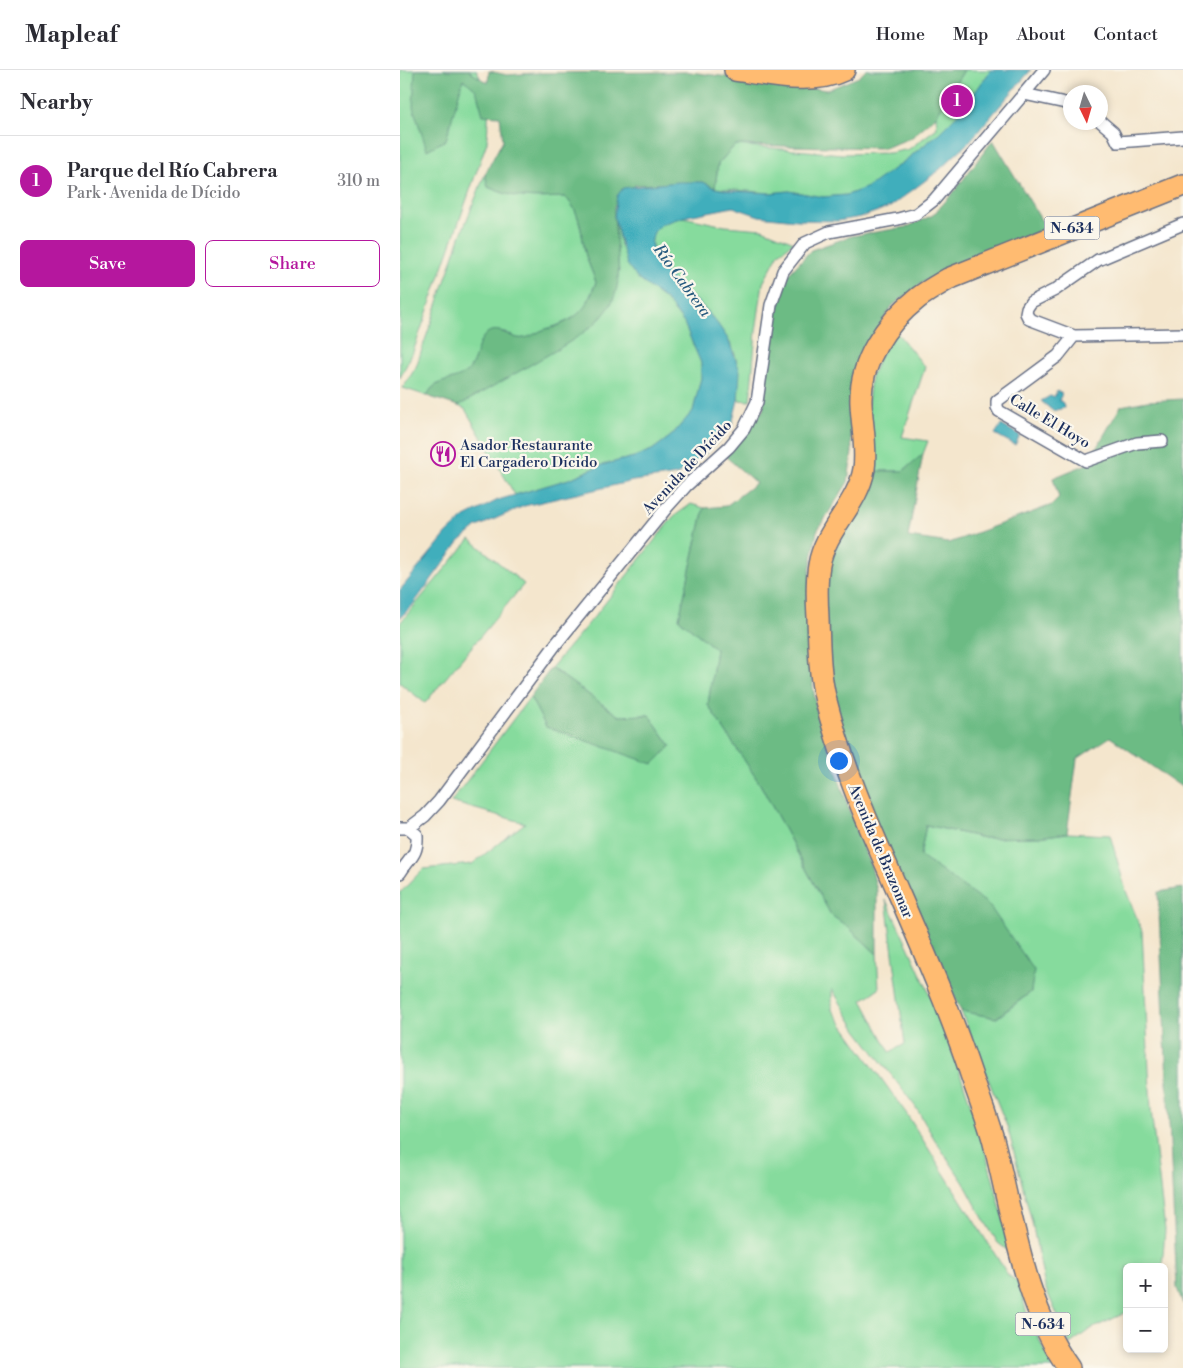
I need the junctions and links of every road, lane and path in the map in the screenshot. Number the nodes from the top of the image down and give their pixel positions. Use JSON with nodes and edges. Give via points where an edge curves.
{"nodes":[{"id":1,"x":735,"y":70,"type":"edge"},
{"id":2,"x":844,"y":70,"type":"edge"},
{"id":3,"x":1044,"y":70,"type":"edge"},
{"id":4,"x":1024,"y":94,"type":"junction"},
{"id":5,"x":1063,"y":102,"type":"edge"},
{"id":6,"x":1108,"y":128,"type":"edge"},
{"id":7,"x":1183,"y":137,"type":"edge"},
{"id":8,"x":1183,"y":185,"type":"edge"},
{"id":9,"x":1183,"y":224,"type":"edge"},
{"id":10,"x":1183,"y":334,"type":"edge"},
{"id":11,"x":1074,"y":336,"type":"junction"},
{"id":12,"x":1162,"y":441,"type":"dead end"},
{"id":13,"x":405,"y":828,"type":"edge"},
{"id":14,"x":400,"y":873,"type":"edge"},
{"id":15,"x":1069,"y":1368,"type":"edge"}],
"edges":[{"from":1,"to":2,"type":"highway","via":[[816,79]]},
{"from":3,"to":4,"type":"street","name":"Avenida de Dícido"},
{"from":4,"to":5,"type":"street"},
{"from":4,"to":13,"type":"street","name":"Avenida de Dícido","via":[[934,200],[916,214],[829,232],[804,243],[783,270],[770,305],[757,402],[744,429],[668,506],[556,644],[439,801],[425,816]]},
{"from":6,"to":7,"type":"street","via":[[1118,142]]},
{"from":8,"to":15,"type":"highway","name":"Avenida de Brazomar","number":"N-634","via":[[948,279],[918,298],[891,324],[874,349],[863,377],[864,468],[857,491],[827,542],[819,563],[819,660],[825,699],[844,761],[961,1042],[992,1136],[1033,1296],[1044,1325]]},
{"from":9,"to":11,"type":"street","via":[[1098,260],[1055,290],[1031,302],[1026,313],[1029,319]]},
{"from":10,"to":11,"type":"street"},
{"from":11,"to":12,"type":"street","name":"Calle El Hoyo","via":[[1058,356],[997,401],[999,411],[1086,461],[1137,443]]},
{"from":13,"to":14,"type":"street","via":[[417,835],[418,844],[416,853]]}]}
